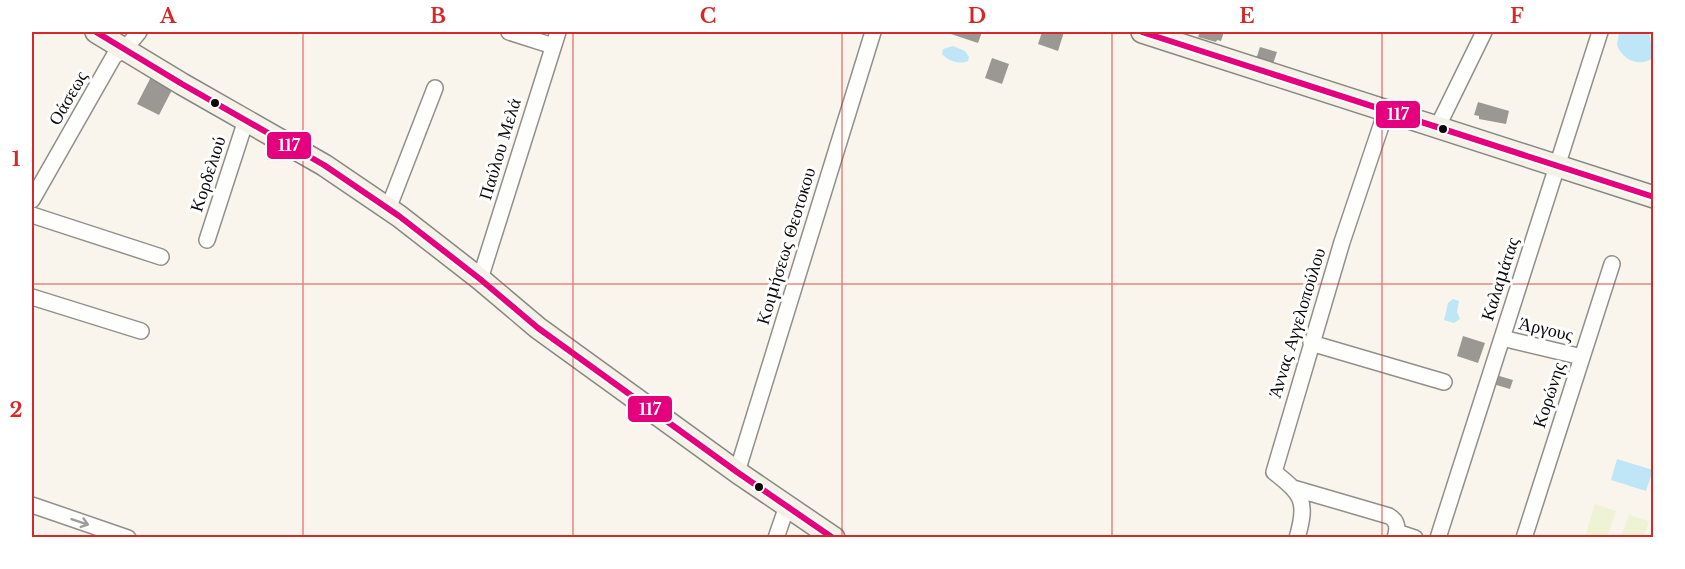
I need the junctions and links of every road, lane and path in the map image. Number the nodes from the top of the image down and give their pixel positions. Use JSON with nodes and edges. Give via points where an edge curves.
{"nodes":[{"id":1,"x":96,"y":32,"type":"edge"},
{"id":2,"x":139,"y":32,"type":"edge"},
{"id":3,"x":509,"y":32,"type":"edge"},
{"id":4,"x":873,"y":32,"type":"edge"},
{"id":5,"x":1142,"y":32,"type":"edge"},
{"id":6,"x":1484,"y":32,"type":"edge"},
{"id":7,"x":1600,"y":32,"type":"edge"},
{"id":8,"x":1182,"y":38,"type":"edge"},
{"id":9,"x":556,"y":39,"type":"edge"},
{"id":10,"x":124,"y":50,"type":"junction"},
{"id":11,"x":435,"y":88,"type":"dead end"},
{"id":12,"x":1386,"y":111,"type":"junction"},
{"id":13,"x":246,"y":120,"type":"junction"},
{"id":14,"x":1437,"y":128,"type":"junction"},
{"id":15,"x":1556,"y":166,"type":"junction"},
{"id":16,"x":1653,"y":196,"type":"edge"},
{"id":17,"x":32,"y":200,"type":"edge"},
{"id":18,"x":388,"y":209,"type":"junction"},
{"id":19,"x":32,"y":215,"type":"edge"},
{"id":20,"x":207,"y":240,"type":"dead end"},
{"id":21,"x":161,"y":257,"type":"dead end"},
{"id":22,"x":1612,"y":264,"type":"dead end"},
{"id":23,"x":480,"y":279,"type":"junction"},
{"id":24,"x":32,"y":297,"type":"edge"},
{"id":25,"x":141,"y":331,"type":"dead end"},
{"id":26,"x":1502,"y":338,"type":"junction"},
{"id":27,"x":1311,"y":343,"type":"junction"},
{"id":28,"x":1582,"y":357,"type":"junction"},
{"id":29,"x":1444,"y":382,"type":"dead end"},
{"id":30,"x":737,"y":472,"type":"junction"},
{"id":31,"x":1293,"y":488,"type":"junction"},
{"id":32,"x":32,"y":505,"type":"edge"},
{"id":33,"x":787,"y":506,"type":"junction"},
{"id":34,"x":1396,"y":535,"type":"edge"},
{"id":35,"x":128,"y":537,"type":"edge"},
{"id":36,"x":777,"y":537,"type":"edge"},
{"id":37,"x":834,"y":537,"type":"edge"},
{"id":38,"x":1298,"y":537,"type":"edge"},
{"id":39,"x":1414,"y":537,"type":"edge"},
{"id":40,"x":1438,"y":537,"type":"edge"},
{"id":41,"x":1524,"y":537,"type":"edge"}],
"edges":[{"from":1,"to":10,"type":"street"},
{"from":2,"to":10,"type":"street","name":"Οάσεως"},
{"from":3,"to":9,"type":"street"},
{"from":4,"to":30,"type":"street","name":"Κοιμήσεως Θεοτοκου"},
{"from":5,"to":8,"type":"street"},
{"from":6,"to":14,"type":"street"},
{"from":7,"to":15,"type":"street","name":"Καλαμάτας"},
{"from":8,"to":12,"type":"street"},
{"from":9,"to":23,"type":"street","name":"Παύλου Μελά"},
{"from":10,"to":13,"type":"street"},
{"from":10,"to":17,"type":"street","name":"Οάσεως","via":[[114,56]]},
{"from":11,"to":18,"type":"street"},
{"from":12,"to":14,"type":"street"},
{"from":12,"to":27,"type":"street","name":"Άννας Αγγελοπούλου"},
{"from":13,"to":18,"type":"street","via":[[324,165]]},
{"from":13,"to":20,"type":"street","name":"Κορδελιού"},
{"from":14,"to":15,"type":"street"},
{"from":15,"to":16,"type":"street"},
{"from":15,"to":26,"type":"street","name":"Καλαμάτας"},
{"from":18,"to":23,"type":"street"},
{"from":19,"to":21,"type":"street"},
{"from":22,"to":28,"type":"street","name":"Κορώνης"},
{"from":23,"to":30,"type":"street","via":[[538,328]]},
{"from":24,"to":25,"type":"street"},
{"from":26,"to":28,"type":"street","name":"Άργους"},
{"from":26,"to":40,"type":"street","name":"Καλαμάτας"},
{"from":27,"to":29,"type":"street"},
{"from":27,"to":31,"type":"street","name":"Άννας Αγγελοπούλου","via":[[1274,472]]},
{"from":28,"to":41,"type":"street","name":"Κορώνης"},
{"from":30,"to":33,"type":"street"},
{"from":31,"to":34,"type":"street","via":[[1389,516],[1397,524]]},
{"from":31,"to":38,"type":"street","name":"Άννας Αγγελοπούλου","via":[[1303,501]]},
{"from":32,"to":35,"type":"street","one_way":true},
{"from":33,"to":36,"type":"street"},
{"from":33,"to":37,"type":"street"},
{"from":34,"to":39,"type":"street"}]}
